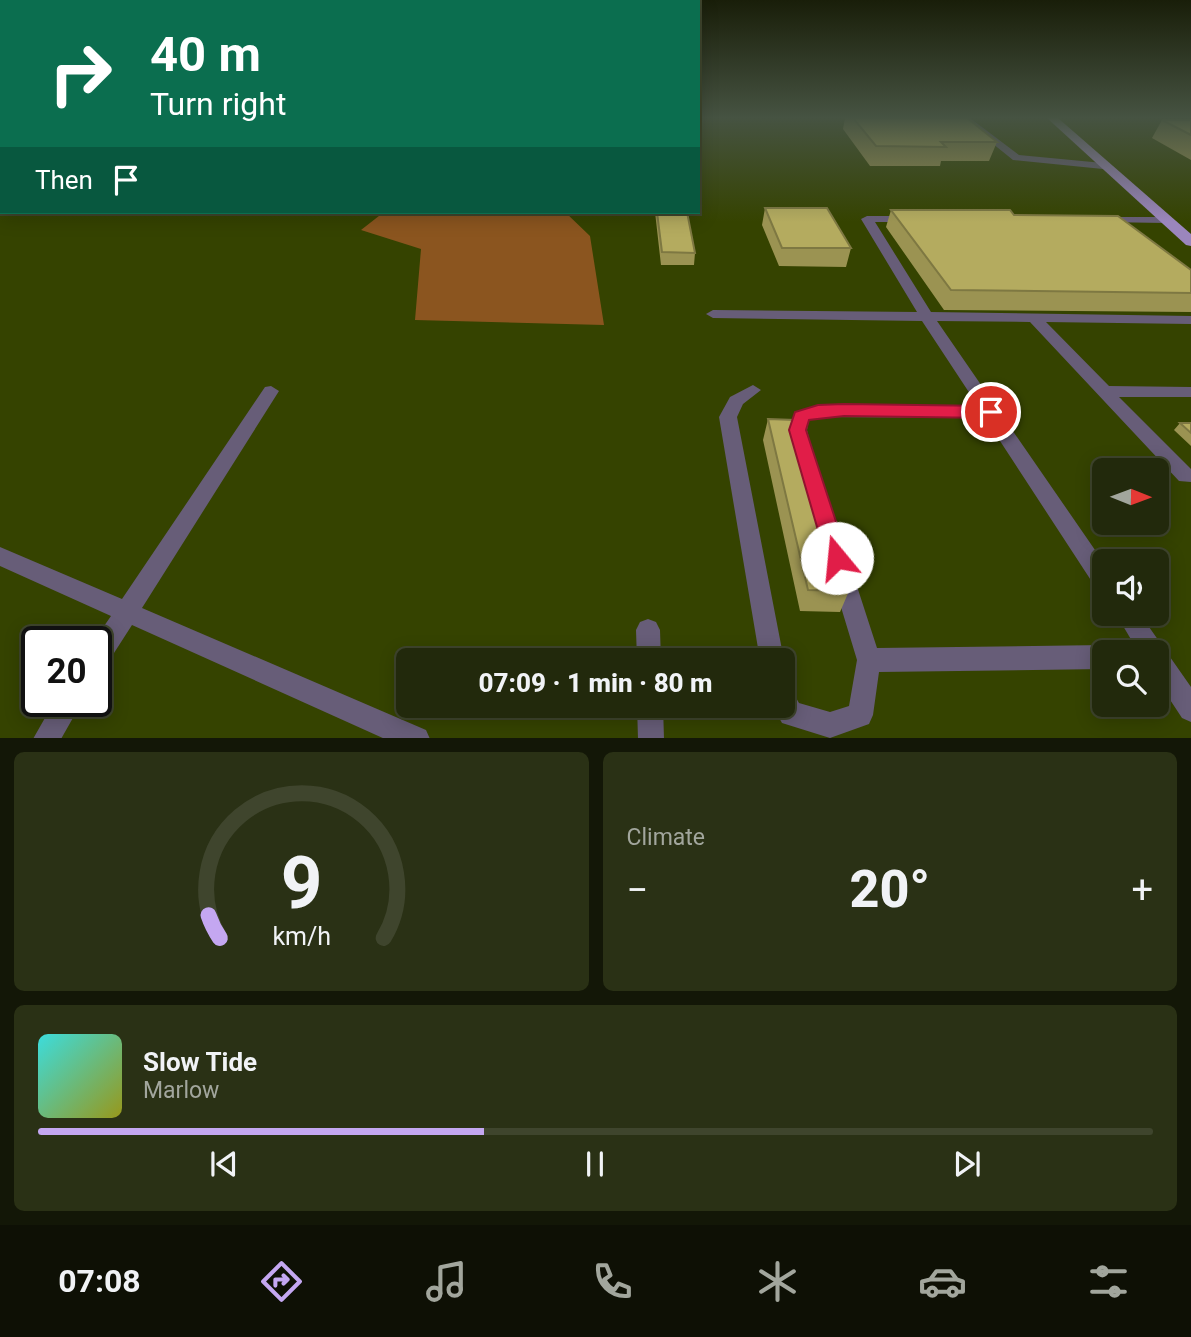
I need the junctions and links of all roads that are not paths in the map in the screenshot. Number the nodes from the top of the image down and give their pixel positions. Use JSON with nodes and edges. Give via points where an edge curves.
{"nodes":[{"id":1,"x":1009,"y":152,"type":"edge"},
{"id":2,"x":1089,"y":152,"type":"edge"},
{"id":3,"x":1103,"y":166,"type":"junction"},
{"id":4,"x":921,"y":219,"type":"edge"},
{"id":5,"x":1084,"y":220,"type":"edge"},
{"id":6,"x":1166,"y":220,"type":"junction"},
{"id":7,"x":1191,"y":242,"type":"edge"},
{"id":8,"x":713,"y":314,"type":"dead end"},
{"id":9,"x":926,"y":317,"type":"junction"},
{"id":10,"x":1035,"y":319,"type":"junction"},
{"id":11,"x":1191,"y":320,"type":"edge"},
{"id":12,"x":753,"y":390,"type":"dead end"},
{"id":13,"x":271,"y":391,"type":"dead end"},
{"id":14,"x":1104,"y":391,"type":"junction"},
{"id":15,"x":1191,"y":392,"type":"edge"},
{"id":16,"x":991,"y":412,"type":"junction"},
{"id":17,"x":809,"y":469,"type":"edge"},
{"id":18,"x":1186,"y":476,"type":"dead end"},
{"id":19,"x":0,"y":556,"type":"edge"},
{"id":20,"x":837,"y":558,"type":"edge"},
{"id":21,"x":1092,"y":563,"type":"edge"},
{"id":22,"x":127,"y":612,"type":"junction"},
{"id":23,"x":648,"y":630,"type":"dead end"},
{"id":24,"x":112,"y":635,"type":"edge"},
{"id":25,"x":649,"y":648,"type":"edge"},
{"id":26,"x":770,"y":648,"type":"edge"},
{"id":27,"x":1092,"y":657,"type":"edge"},
{"id":28,"x":869,"y":660,"type":"junction"},
{"id":29,"x":1169,"y":677,"type":"edge"},
{"id":30,"x":1191,"y":709,"type":"edge"},
{"id":31,"x":795,"y":715,"type":"edge"},
{"id":32,"x":59,"y":717,"type":"edge"},
{"id":33,"x":650,"y":718,"type":"edge"},
{"id":34,"x":46,"y":738,"type":"edge"},
{"id":35,"x":417,"y":738,"type":"edge"},
{"id":36,"x":651,"y":738,"type":"edge"}],
"edges":[{"from":1,"to":3,"type":"lane","via":[[1016,158]]},
{"from":2,"to":3,"type":"main road"},
{"from":3,"to":6,"type":"main road"},
{"from":4,"to":9,"type":"lane","via":[[867,219]]},
{"from":5,"to":6,"type":"lane"},
{"from":6,"to":7,"type":"main road"},
{"from":8,"to":9,"type":"lane"},
{"from":9,"to":10,"type":"lane"},
{"from":9,"to":16,"type":"lane"},
{"from":10,"to":11,"type":"lane"},
{"from":10,"to":14,"type":"lane"},
{"from":12,"to":26,"type":"lane","via":[[736,401],[728,417]]},
{"from":13,"to":22,"type":"lane"},
{"from":14,"to":15,"type":"lane"},
{"from":14,"to":18,"type":"lane"},
{"from":16,"to":17,"type":"lane","via":[[818,411],[801,416],[797,430]]},
{"from":16,"to":21,"type":"lane"},
{"from":19,"to":22,"type":"lane"},
{"from":20,"to":28,"type":"lane"},
{"from":22,"to":24,"type":"lane"},
{"from":22,"to":35,"type":"lane"},
{"from":23,"to":25,"type":"lane"},
{"from":27,"to":28,"type":"lane"},
{"from":28,"to":31,"type":"lane","via":[[860,715],[830,725]]},
{"from":29,"to":30,"type":"lane"},
{"from":32,"to":34,"type":"lane"},
{"from":33,"to":36,"type":"lane"}]}
